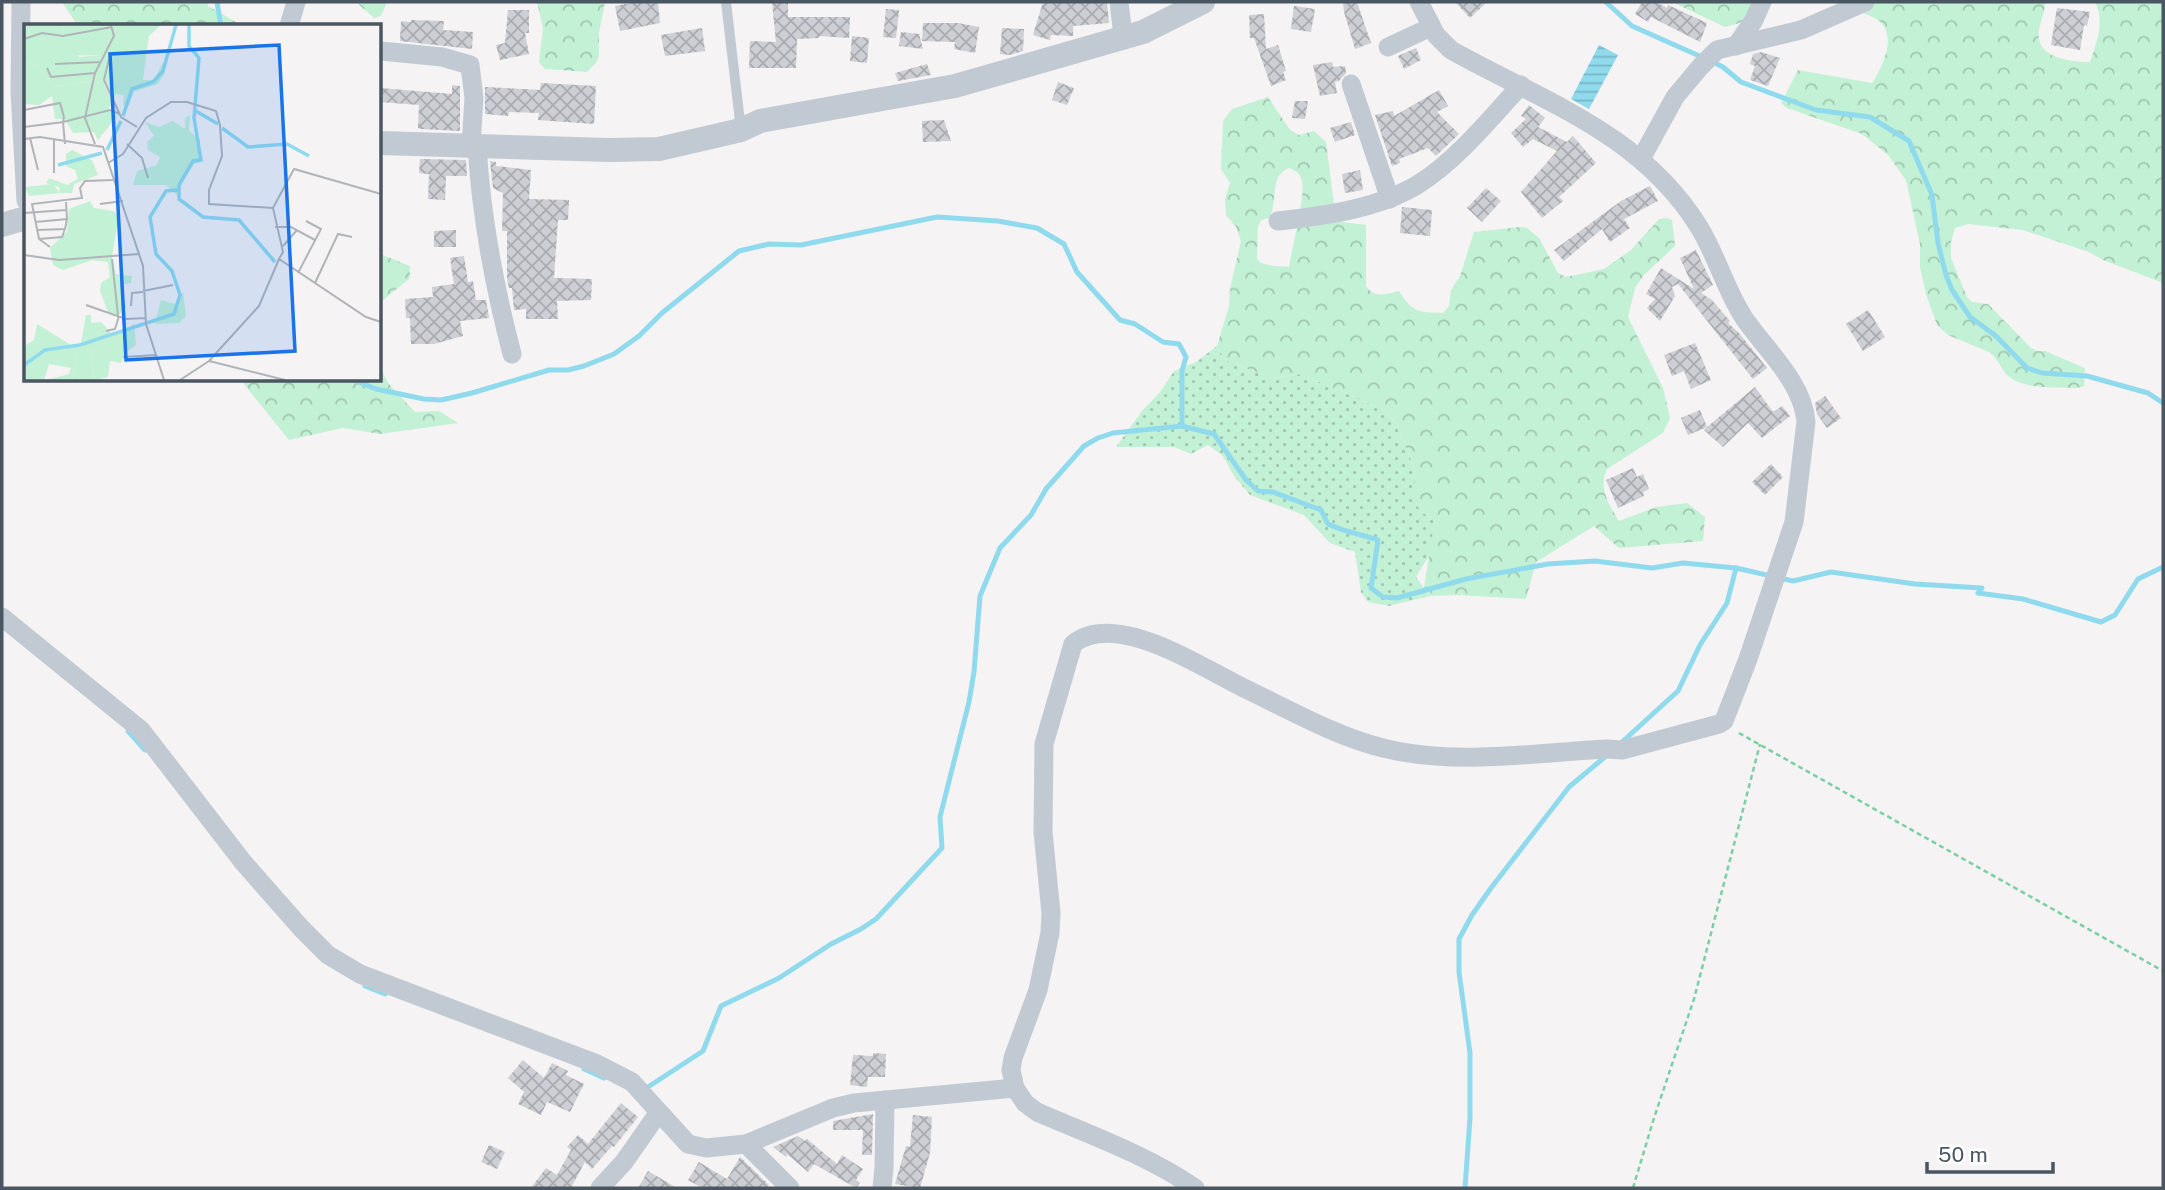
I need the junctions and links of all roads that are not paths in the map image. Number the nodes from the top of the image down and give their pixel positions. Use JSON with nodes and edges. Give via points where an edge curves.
{"nodes":[{"id":1,"x":21,"y":2,"type":"edge"},
{"id":2,"x":296,"y":2,"type":"edge"},
{"id":3,"x":726,"y":2,"type":"edge"},
{"id":4,"x":1119,"y":2,"type":"edge"},
{"id":5,"x":1203,"y":2,"type":"edge"},
{"id":6,"x":1419,"y":2,"type":"edge"},
{"id":7,"x":1762,"y":2,"type":"edge"},
{"id":8,"x":1865,"y":2,"type":"edge"},
{"id":9,"x":290,"y":24,"type":"edge"},
{"id":10,"x":1431,"y":27,"type":"junction"},
{"id":11,"x":1123,"y":36,"type":"junction"},
{"id":12,"x":1388,"y":47,"type":"dead end"},
{"id":13,"x":1727,"y":48,"type":"junction"},
{"id":14,"x":382,"y":51,"type":"edge"},
{"id":15,"x":1352,"y":83,"type":"dead end"},
{"id":16,"x":1521,"y":85,"type":"junction"},
{"id":17,"x":741,"y":130,"type":"junction"},
{"id":18,"x":382,"y":143,"type":"edge"},
{"id":19,"x":474,"y":145,"type":"junction"},
{"id":20,"x":1641,"y":159,"type":"junction"},
{"id":21,"x":24,"y":165,"type":"edge"},
{"id":22,"x":1390,"y":198,"type":"junction"},
{"id":23,"x":24,"y":219,"type":"edge"},
{"id":24,"x":1278,"y":221,"type":"dead end"},
{"id":25,"x":2,"y":225,"type":"edge"},
{"id":26,"x":512,"y":354,"type":"dead end"},
{"id":27,"x":2,"y":617,"type":"edge"},
{"id":28,"x":1015,"y":1088,"type":"junction"},
{"id":29,"x":885,"y":1100,"type":"junction"},
{"id":30,"x":659,"y":1112,"type":"junction"},
{"id":31,"x":746,"y":1144,"type":"junction"},
{"id":32,"x":600,"y":1188,"type":"edge"},
{"id":33,"x":790,"y":1188,"type":"edge"},
{"id":34,"x":882,"y":1188,"type":"edge"},
{"id":35,"x":1195,"y":1188,"type":"edge"}],
"edges":[{"from":1,"to":21,"type":"street"},
{"from":2,"to":9,"type":"street"},
{"from":3,"to":17,"type":"lane"},
{"from":4,"to":11,"type":"street"},
{"from":5,"to":11,"type":"street","via":[[1154,27]]},
{"from":6,"to":10,"type":"street"},
{"from":7,"to":13,"type":"street","via":[[1754,20]]},
{"from":8,"to":13,"type":"street","via":[[1801,30]]},
{"from":10,"to":12,"type":"street"},
{"from":10,"to":16,"type":"street","via":[[1451,50]]},
{"from":11,"to":17,"type":"street","via":[[955,86],[760,121]]},
{"from":13,"to":20,"type":"street","via":[[1700,66],[1675,97]]},
{"from":14,"to":19,"type":"street","via":[[442,57],[470,65]]},
{"from":15,"to":22,"type":"street"},
{"from":16,"to":20,"type":"street","via":[[1583,118]]},
{"from":16,"to":22,"type":"street","via":[[1440,167],[1418,185]]},
{"from":17,"to":19,"type":"street","via":[[659,149]]},
{"from":18,"to":19,"type":"street"},
{"from":19,"to":26,"type":"street","via":[[487,243]]},
{"from":20,"to":28,"type":"street","via":[[1669,185],[1699,227],[1730,298],[1805,408],[1794,522],[1722,723],[1614,749],[1448,757],[1402,752],[1357,740],[1165,646],[1128,636],[1082,637],[1073,644],[1044,744],[1043,832],[1050,933],[1038,990],[1013,1058]]},
{"from":22,"to":24,"type":"street"},
{"from":23,"to":25,"type":"street"},
{"from":27,"to":30,"type":"street","via":[[141,730],[243,862],[328,955],[360,974],[597,1064],[637,1087]]},
{"from":28,"to":29,"type":"street"},
{"from":28,"to":35,"type":"street","via":[[1037,1112],[1148,1160]]},
{"from":29,"to":31,"type":"street","via":[[833,1108]]},
{"from":29,"to":34,"type":"street"},
{"from":30,"to":31,"type":"street","via":[[688,1144]]},
{"from":30,"to":32,"type":"street"},
{"from":31,"to":33,"type":"street"}]}
